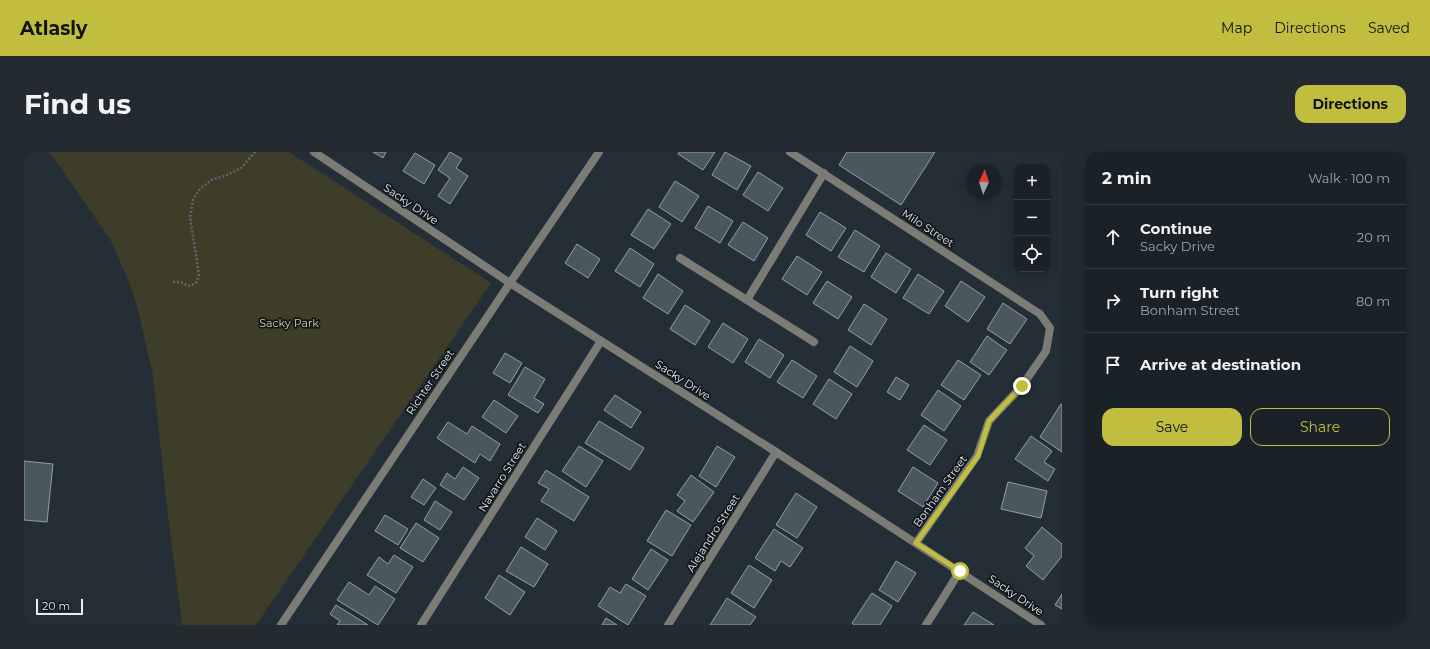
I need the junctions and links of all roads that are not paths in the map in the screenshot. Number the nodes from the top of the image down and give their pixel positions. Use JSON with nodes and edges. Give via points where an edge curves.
{"nodes":[{"id":1,"x":314,"y":152,"type":"edge"},
{"id":2,"x":599,"y":152,"type":"edge"},
{"id":3,"x":790,"y":152,"type":"edge"},
{"id":4,"x":824,"y":173,"type":"junction"},
{"id":5,"x":680,"y":258,"type":"dead end"},
{"id":6,"x":510,"y":282,"type":"junction"},
{"id":7,"x":747,"y":300,"type":"junction"},
{"id":8,"x":1050,"y":328,"type":"joint"},
{"id":9,"x":602,"y":341,"type":"junction"},
{"id":10,"x":814,"y":342,"type":"dead end"},
{"id":11,"x":776,"y":452,"type":"junction"},
{"id":12,"x":916,"y":543,"type":"junction"},
{"id":13,"x":960,"y":571,"type":"junction"},
{"id":14,"x":281,"y":625,"type":"edge"},
{"id":15,"x":421,"y":625,"type":"edge"},
{"id":16,"x":668,"y":625,"type":"edge"},
{"id":17,"x":926,"y":625,"type":"edge"},
{"id":18,"x":1041,"y":625,"type":"edge"}],
"edges":[{"from":1,"to":6,"type":"street","name":"Sacky Drive"},
{"from":2,"to":6,"type":"street","name":"Richter Street"},
{"from":3,"to":4,"type":"street","name":"Milo Street"},
{"from":4,"to":7,"type":"street"},
{"from":4,"to":8,"type":"street","name":"Milo Street","via":[[1040,314]]},
{"from":5,"to":7,"type":"street"},
{"from":6,"to":9,"type":"street","name":"Sacky Drive"},
{"from":6,"to":14,"type":"street","name":"Richter Street"},
{"from":7,"to":10,"type":"street"},
{"from":8,"to":12,"type":"street","name":"Bonham Street","via":[[1046,350],[1022,386],[989,421],[978,456]]},
{"from":9,"to":11,"type":"street","name":"Sacky Drive"},
{"from":9,"to":15,"type":"street","name":"Navarro Street"},
{"from":11,"to":12,"type":"street","name":"Sacky Drive"},
{"from":11,"to":16,"type":"street","name":"Alejandro Street"},
{"from":12,"to":13,"type":"street","name":"Sacky Drive"},
{"from":13,"to":17,"type":"street"},
{"from":13,"to":18,"type":"street","name":"Sacky Drive"}]}
